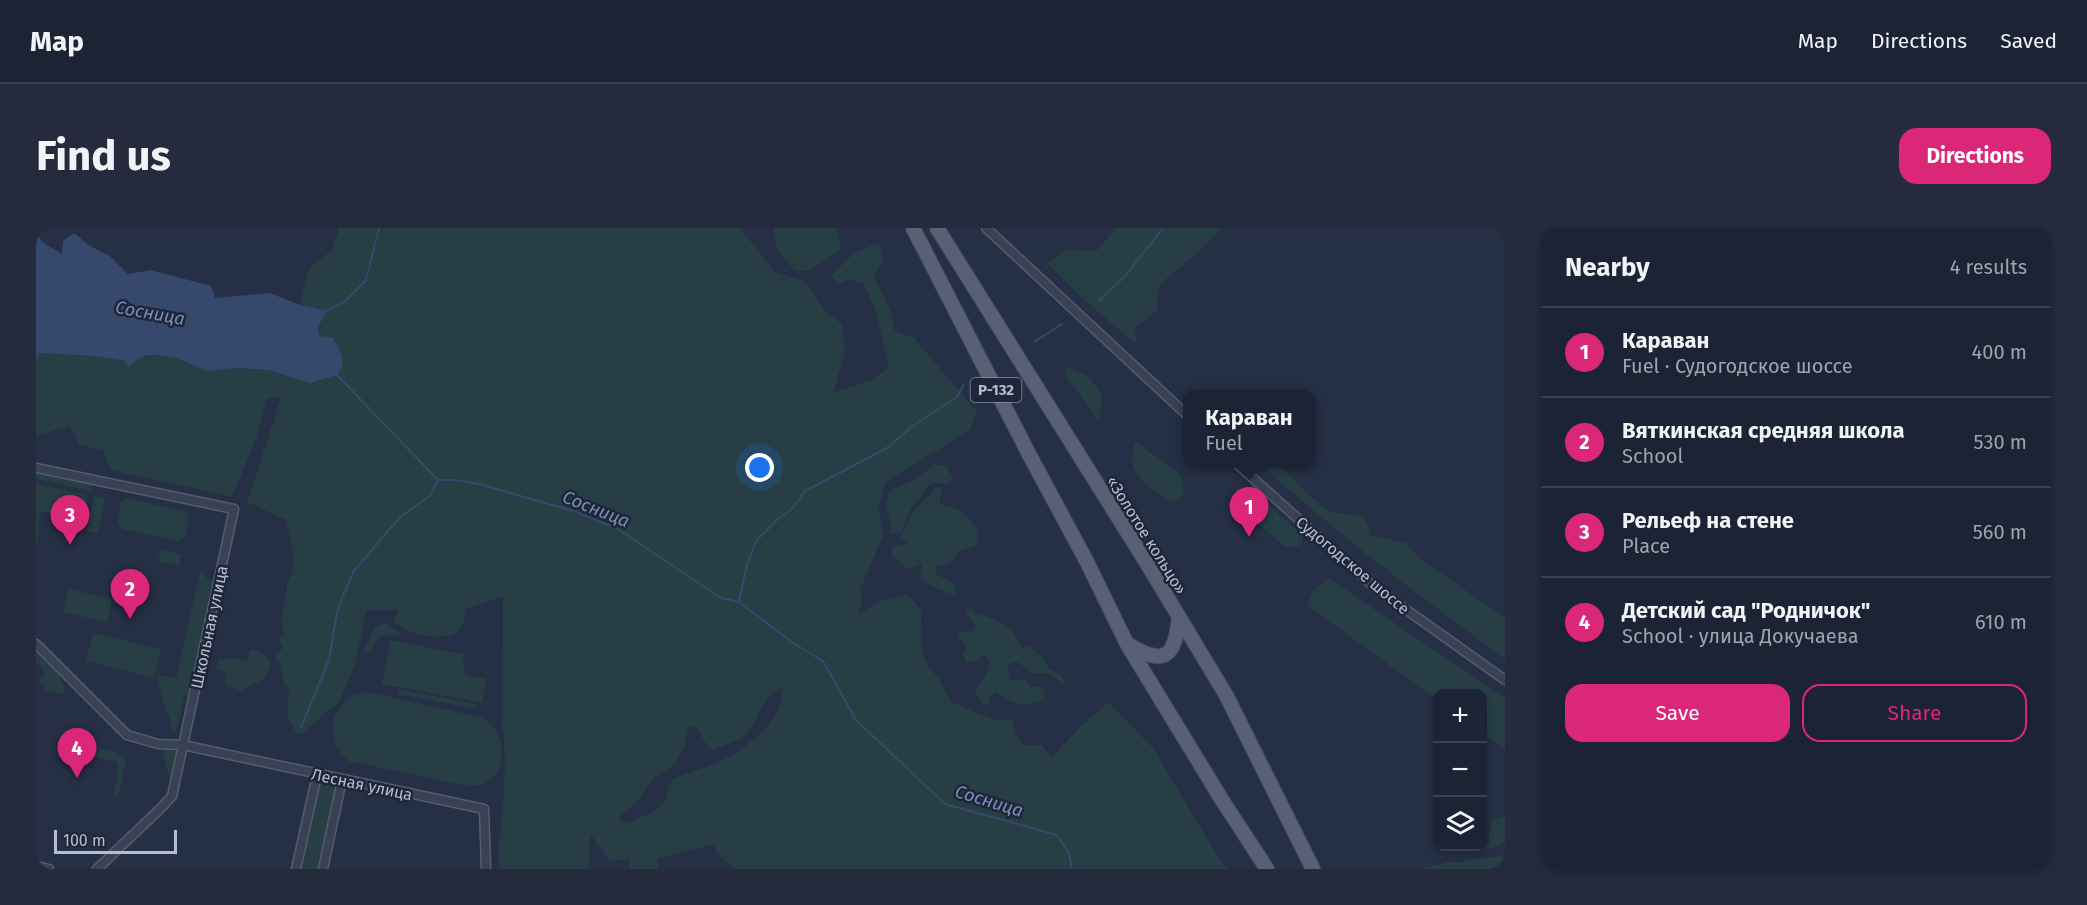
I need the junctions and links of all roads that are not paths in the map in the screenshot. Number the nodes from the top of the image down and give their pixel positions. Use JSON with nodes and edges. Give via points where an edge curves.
{"nodes":[{"id":1,"x":913,"y":228,"type":"edge"},
{"id":2,"x":937,"y":228,"type":"edge"},
{"id":3,"x":987,"y":228,"type":"edge"},
{"id":4,"x":1183,"y":411,"type":"edge"},
{"id":5,"x":36,"y":468,"type":"edge"},
{"id":6,"x":1241,"y":468,"type":"edge"},
{"id":7,"x":1179,"y":617,"type":"junction"},
{"id":8,"x":36,"y":644,"type":"edge"},
{"id":9,"x":1127,"y":644,"type":"junction"},
{"id":10,"x":1505,"y":680,"type":"edge"},
{"id":11,"x":183,"y":745,"type":"junction"},
{"id":12,"x":317,"y":775,"type":"junction"},
{"id":13,"x":342,"y":780,"type":"junction"},
{"id":14,"x":36,"y":866,"type":"edge"},
{"id":15,"x":50,"y":869,"type":"edge"},
{"id":16,"x":97,"y":869,"type":"edge"},
{"id":17,"x":297,"y":869,"type":"edge"},
{"id":18,"x":323,"y":869,"type":"edge"},
{"id":19,"x":486,"y":869,"type":"edge"},
{"id":20,"x":1267,"y":869,"type":"edge"},
{"id":21,"x":1313,"y":869,"type":"edge"}],
"edges":[{"from":1,"to":9,"type":"main road","number":"Р-132"},
{"from":2,"to":7,"type":"main road","name":"«Золотое кольцо»","number":"Р-132"},
{"from":3,"to":4,"type":"street"},
{"from":5,"to":11,"type":"street","name":"Школьная улица","via":[[234,509]]},
{"from":6,"to":10,"type":"street","name":"Судогодское шоссе","via":[[1373,586]]},
{"from":7,"to":9,"type":"main road","via":[[1175,645],[1168,653],[1147,656]]},
{"from":7,"to":21,"type":"main road","name":"«Золотое кольцо»","number":"Р-132","via":[[1226,695]]},
{"from":8,"to":11,"type":"street","name":"Лесная улица","via":[[127,735],[158,744]]},
{"from":9,"to":20,"type":"main road","number":"Р-132"},
{"from":11,"to":12,"type":"street","name":"Лесная улица"},
{"from":11,"to":16,"type":"street","name":"Школьная улица","via":[[172,796]]},
{"from":12,"to":13,"type":"street","name":"Лесная улица"},
{"from":12,"to":17,"type":"street"},
{"from":13,"to":18,"type":"street"},
{"from":13,"to":19,"type":"street","name":"Лесная улица","via":[[484,809]]},
{"from":14,"to":15,"type":"street"}]}
